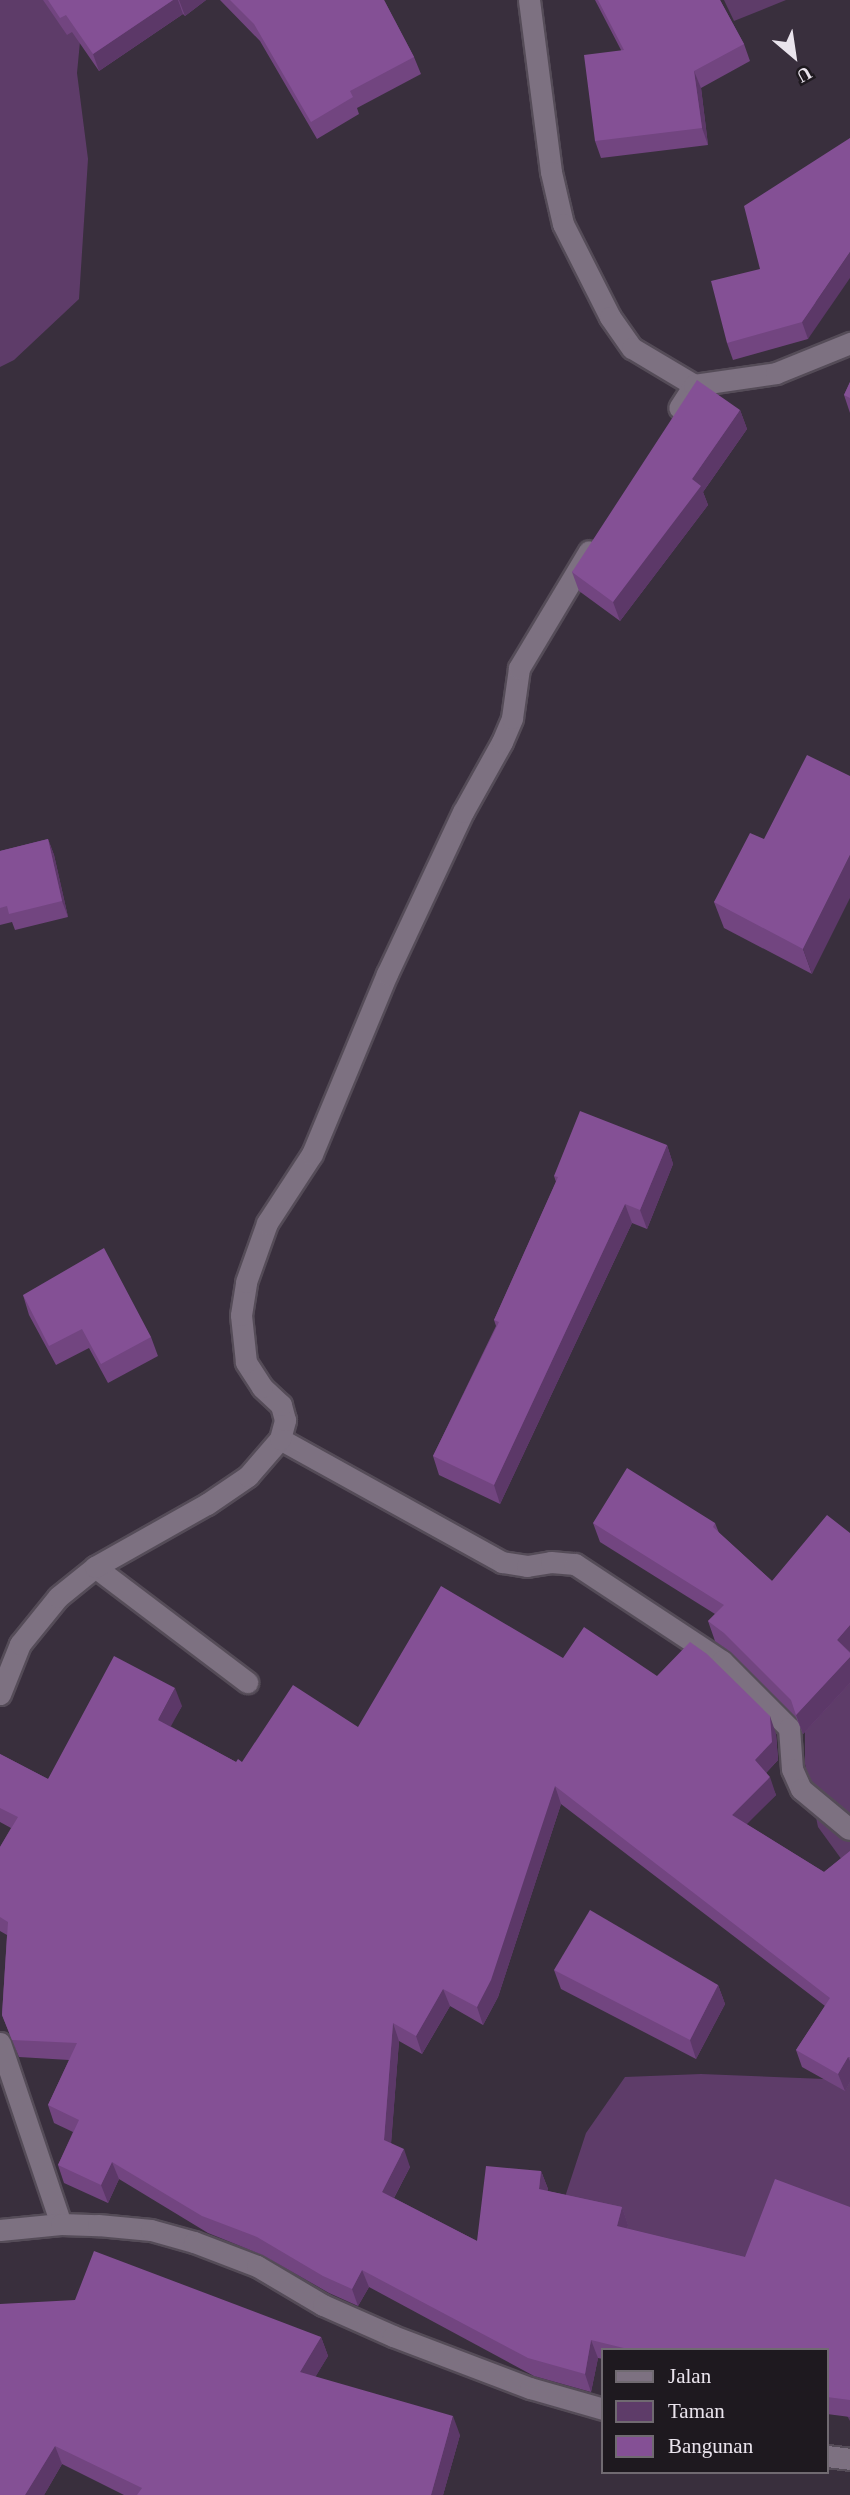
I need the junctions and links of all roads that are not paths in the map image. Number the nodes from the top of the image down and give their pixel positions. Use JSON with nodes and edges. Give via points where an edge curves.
{"nodes":[{"id":1,"x":529,"y":0,"type":"edge"},
{"id":2,"x":850,"y":343,"type":"edge"},
{"id":3,"x":694,"y":384,"type":"junction"},
{"id":4,"x":668,"y":426,"type":"edge"},
{"id":5,"x":599,"y":536,"type":"edge"},
{"id":6,"x":279,"y":1439,"type":"junction"},
{"id":7,"x":95,"y":1567,"type":"junction"},
{"id":8,"x":247,"y":1682,"type":"dead end"},
{"id":9,"x":0,"y":1694,"type":"edge"},
{"id":10,"x":849,"y":1829,"type":"edge"},
{"id":11,"x":0,"y":2043,"type":"edge"},
{"id":12,"x":61,"y":2224,"type":"junction"},
{"id":13,"x":0,"y":2230,"type":"edge"},
{"id":14,"x":602,"y":2409,"type":"edge"},
{"id":15,"x":829,"y":2456,"type":"edge"},
{"id":16,"x":850,"y":2459,"type":"edge"}],
"edges":[{"from":1,"to":3,"type":"street","via":[[551,172],[563,224],[610,317],[632,348]]},
{"from":2,"to":3,"type":"street","via":[[776,373]]},
{"from":3,"to":4,"type":"street"},
{"from":5,"to":6,"type":"street","via":[[519,668],[512,718],[502,742],[463,812],[387,974],[312,1154],[268,1223],[246,1282],[241,1315],[246,1362],[281,1405],[285,1420]]},
{"from":6,"to":7,"type":"street","via":[[248,1476]]},
{"from":6,"to":10,"type":"street","via":[[502,1562],[575,1564],[722,1661],[789,1728],[792,1769],[801,1789]]},
{"from":7,"to":8,"type":"street"},
{"from":7,"to":9,"type":"street","via":[[58,1597],[20,1644]]},
{"from":11,"to":12,"type":"street"},
{"from":12,"to":13,"type":"street"},
{"from":12,"to":14,"type":"street","via":[[151,2230],[194,2242],[257,2266],[323,2305],[393,2336],[530,2388]]},
{"from":15,"to":16,"type":"street"}]}
